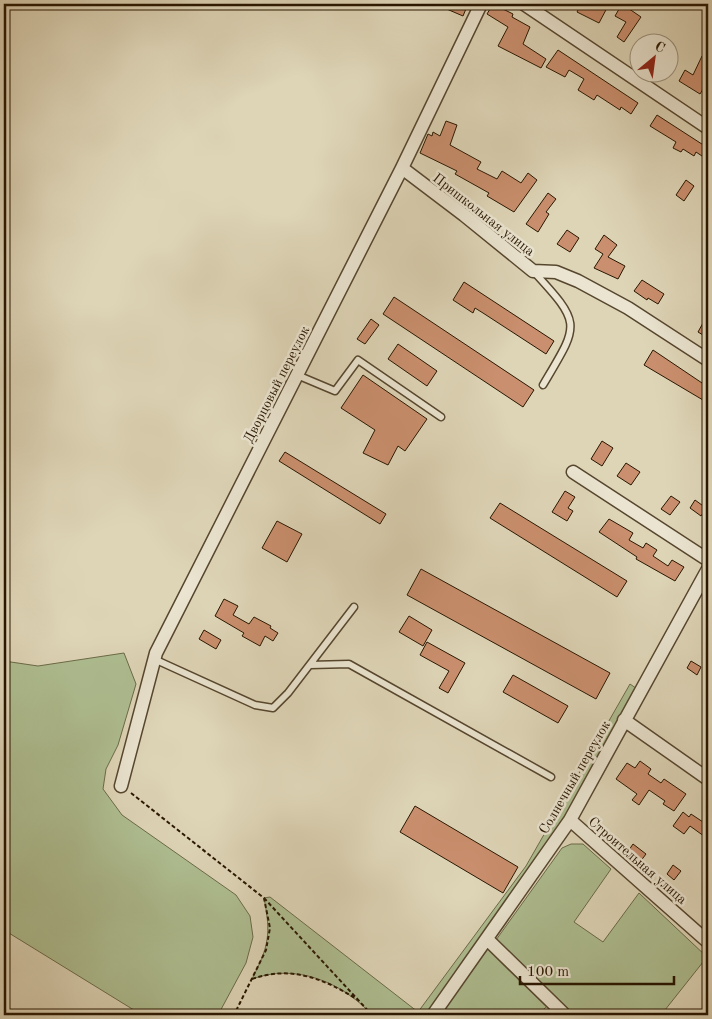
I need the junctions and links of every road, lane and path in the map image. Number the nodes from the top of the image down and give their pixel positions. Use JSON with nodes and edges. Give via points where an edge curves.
{"nodes":[{"id":1,"x":481,"y":4,"type":"edge"},
{"id":2,"x":524,"y":4,"type":"edge"},
{"id":3,"x":708,"y":128,"type":"edge"},
{"id":4,"x":402,"y":168,"type":"junction"},
{"id":5,"x":533,"y":271,"type":"junction"},
{"id":6,"x":708,"y":360,"type":"edge"},
{"id":7,"x":297,"y":375,"type":"junction"},
{"id":8,"x":543,"y":385,"type":"dead end"},
{"id":9,"x":441,"y":417,"type":"dead end"},
{"id":10,"x":573,"y":472,"type":"dead end"},
{"id":11,"x":708,"y":560,"type":"edge"},
{"id":12,"x":708,"y":570,"type":"edge"},
{"id":13,"x":354,"y":607,"type":"dead end"},
{"id":14,"x":154,"y":659,"type":"junction"},
{"id":15,"x":310,"y":665,"type":"junction"},
{"id":16,"x":624,"y":720,"type":"junction"},
{"id":17,"x":551,"y":777,"type":"dead end"},
{"id":18,"x":708,"y":779,"type":"edge"},
{"id":19,"x":121,"y":786,"type":"joint"},
{"id":20,"x":570,"y":820,"type":"junction"},
{"id":21,"x":264,"y":898,"type":"junction"},
{"id":22,"x":487,"y":939,"type":"junction"},
{"id":23,"x":708,"y":942,"type":"edge"},
{"id":24,"x":252,"y":979,"type":"junction"},
{"id":25,"x":360,"y":1002,"type":"junction"},
{"id":26,"x":437,"y":1013,"type":"edge"},
{"id":27,"x":234,"y":1015,"type":"edge"},
{"id":28,"x":372,"y":1015,"type":"edge"},
{"id":29,"x":565,"y":1015,"type":"edge"}],
"edges":[{"from":1,"to":4,"type":"street","name":"Дворцовый переулок"},
{"from":2,"to":3,"type":"street"},
{"from":4,"to":5,"type":"street","name":"Пришкольная улица"},
{"from":4,"to":7,"type":"street","name":"Дворцовый переулок"},
{"from":5,"to":6,"type":"street","name":"Пришкольная улица","via":[[556,272],[578,280]]},
{"from":5,"to":8,"type":"lane","via":[[564,305],[572,327],[565,348]]},
{"from":7,"to":9,"type":"lane","via":[[334,391],[358,360]]},
{"from":7,"to":14,"type":"street","name":"Дворцовый переулок"},
{"from":10,"to":11,"type":"street"},
{"from":12,"to":16,"type":"street","name":"Солнечный переулок"},
{"from":13,"to":15,"type":"lane"},
{"from":14,"to":15,"type":"lane","via":[[255,705],[273,708]]},
{"from":14,"to":19,"type":"street","name":"Дворцовый переулок"},
{"from":15,"to":17,"type":"lane","via":[[349,664]]},
{"from":16,"to":18,"type":"street"},
{"from":16,"to":20,"type":"street","name":"Солнечный переулок"},
{"from":19,"to":21,"type":"path"},
{"from":20,"to":22,"type":"street","name":"Солнечный переулок"},
{"from":20,"to":23,"type":"street","name":"Строительная улица"},
{"from":21,"to":24,"type":"path","via":[[270,928],[266,950]]},
{"from":21,"to":25,"type":"path"},
{"from":22,"to":26,"type":"street","name":"Солнечный переулок"},
{"from":22,"to":29,"type":"street"},
{"from":24,"to":25,"type":"path","via":[[267,974],[307,975],[332,984]]},
{"from":24,"to":27,"type":"path"},
{"from":25,"to":28,"type":"path"}]}
